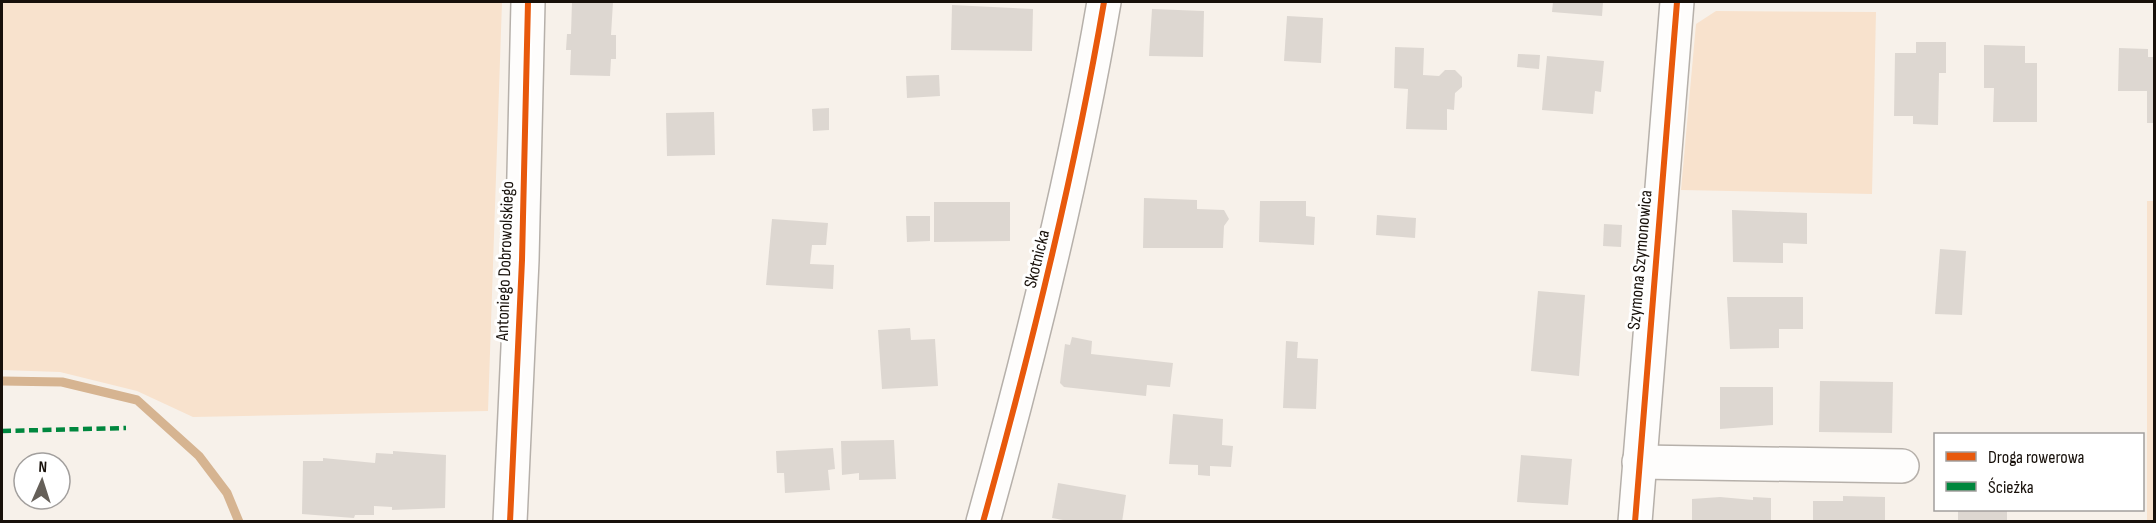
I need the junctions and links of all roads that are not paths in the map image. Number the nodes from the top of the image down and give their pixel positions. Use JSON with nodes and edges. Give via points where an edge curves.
{"nodes":[{"id":1,"x":528,"y":2,"type":"edge"},
{"id":2,"x":1104,"y":2,"type":"edge"},
{"id":3,"x":1677,"y":2,"type":"edge"},
{"id":4,"x":1638,"y":462,"type":"junction"},
{"id":5,"x":1902,"y":466,"type":"dead end"},
{"id":6,"x":510,"y":522,"type":"edge"},
{"id":7,"x":983,"y":522,"type":"edge"},
{"id":8,"x":1635,"y":522,"type":"edge"}],
"edges":[{"from":1,"to":6,"type":"street","name":"Antoniego Dobrowolskiego"},
{"from":2,"to":7,"type":"street","name":"Skotnicka","via":[[1060,229]]},
{"from":3,"to":4,"type":"street","name":"Szymona Szymonowica"},
{"from":4,"to":5,"type":"street"},
{"from":4,"to":8,"type":"street","name":"Szymona Szymonowica"}]}
